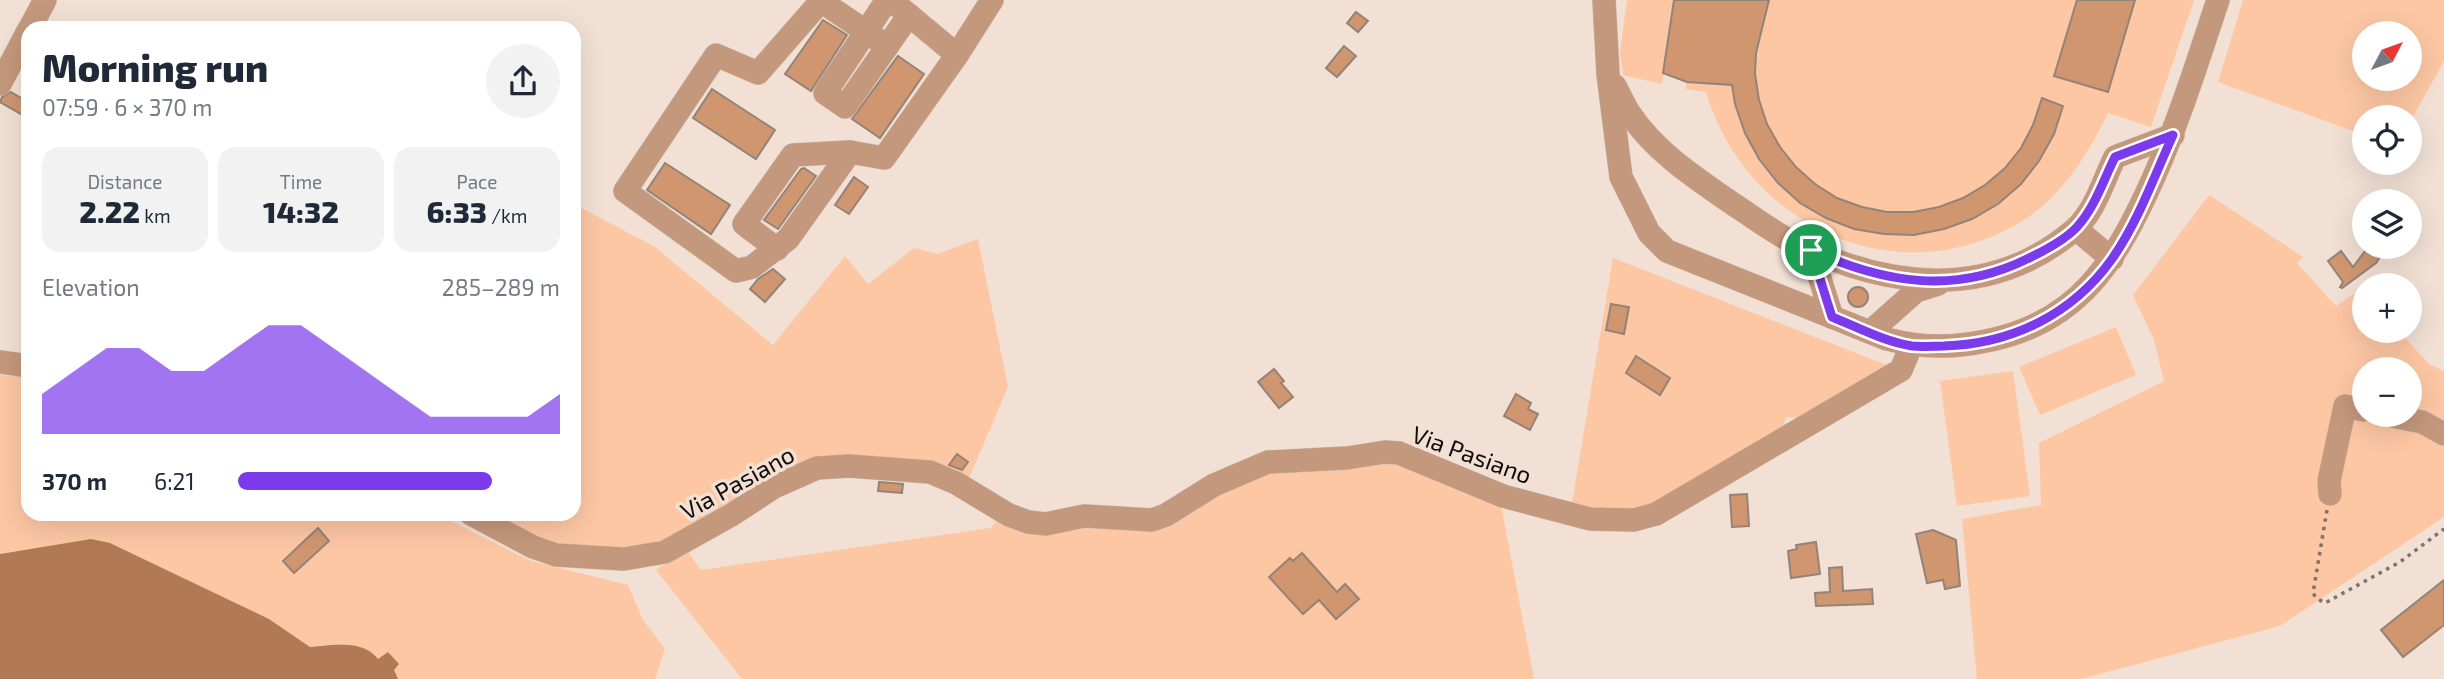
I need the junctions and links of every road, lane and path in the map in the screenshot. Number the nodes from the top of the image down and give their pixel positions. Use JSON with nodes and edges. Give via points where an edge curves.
{"nodes":[{"id":1,"x":45,"y":0,"type":"edge"},
{"id":2,"x":889,"y":0,"type":"edge"},
{"id":3,"x":992,"y":0,"type":"edge"},
{"id":4,"x":1604,"y":0,"type":"edge"},
{"id":5,"x":2218,"y":0,"type":"edge"},
{"id":6,"x":909,"y":15,"type":"junction"},
{"id":7,"x":34,"y":21,"type":"edge"},
{"id":8,"x":867,"y":32,"type":"junction"},
{"id":9,"x":21,"y":45,"type":"edge"},
{"id":10,"x":887,"y":46,"type":"junction"},
{"id":11,"x":957,"y":55,"type":"junction"},
{"id":12,"x":1608,"y":74,"type":"junction"},
{"id":13,"x":0,"y":84,"type":"edge"},
{"id":14,"x":2173,"y":135,"type":"junction"},
{"id":15,"x":850,"y":152,"type":"junction"},
{"id":16,"x":2076,"y":229,"type":"junction"},
{"id":17,"x":778,"y":250,"type":"junction"},
{"id":18,"x":1811,"y":250,"type":"junction"},
{"id":19,"x":2112,"y":259,"type":"junction"},
{"id":20,"x":1947,"y":281,"type":"junction"},
{"id":21,"x":1832,"y":317,"type":"junction"},
{"id":22,"x":1870,"y":332,"type":"junction"},
{"id":23,"x":1912,"y":346,"type":"junction"},
{"id":24,"x":0,"y":362,"type":"edge"},
{"id":25,"x":21,"y":365,"type":"edge"},
{"id":26,"x":2352,"y":407,"type":"edge"},
{"id":27,"x":2422,"y":422,"type":"edge"},
{"id":28,"x":2444,"y":434,"type":"edge"},
{"id":29,"x":2330,"y":495,"type":"joint"},
{"id":30,"x":484,"y":521,"type":"edge"},
{"id":31,"x":2444,"y":529,"type":"edge"}],
"edges":[{"from":1,"to":7,"type":"street"},
{"from":2,"to":6,"type":"street"},
{"from":2,"to":8,"type":"street"},
{"from":3,"to":11,"type":"street"},
{"from":4,"to":12,"type":"street"},
{"from":5,"to":14,"type":"street"},
{"from":6,"to":10,"type":"street"},
{"from":6,"to":11,"type":"street"},
{"from":8,"to":10,"type":"street"},
{"from":8,"to":10,"type":"street","via":[[825,93],[845,107]]},
{"from":8,"to":17,"type":"street","via":[[821,1],[758,73],[716,55],[625,191],[736,271],[752,267]]},
{"from":9,"to":13,"type":"street"},
{"from":11,"to":15,"type":"street","via":[[884,158]]},
{"from":12,"to":18,"type":"street","via":[[1631,115],[1690,174]]},
{"from":12,"to":21,"type":"street","via":[[1621,177],[1649,233],[1667,251]]},
{"from":14,"to":16,"type":"street","via":[[2115,157],[2096,201]]},
{"from":14,"to":19,"type":"street"},
{"from":15,"to":17,"type":"street"},
{"from":15,"to":17,"type":"street","via":[[793,155],[744,225]]},
{"from":16,"to":19,"type":"street"},
{"from":16,"to":20,"type":"street","via":[[2010,267],[1980,278]]},
{"from":18,"to":20,"type":"street","via":[[1874,273]]},
{"from":18,"to":21,"type":"street"},
{"from":19,"to":23,"type":"street","via":[[2071,302],[2030,328],[1967,345]]},
{"from":20,"to":22,"type":"street","via":[[1916,291]]},
{"from":21,"to":22,"type":"street"},
{"from":22,"to":23,"type":"street"},
{"from":23,"to":30,"type":"street","name":"Via Pasiano","via":[[1901,370],[1656,514],[1634,520],[1590,519],[1503,496],[1399,453],[1385,452],[1268,462],[1214,485],[1152,520],[1084,516],[1046,524],[1028,522],[930,472],[849,466],[817,468],[774,487],[665,552],[624,559],[556,555]]},
{"from":24,"to":25,"type":"street"},
{"from":26,"to":29,"type":"street","via":[[2345,406]]},
{"from":27,"to":28,"type":"street"},
{"from":29,"to":31,"type":"path","via":[[2313,593],[2325,603],[2400,562]]}]}
